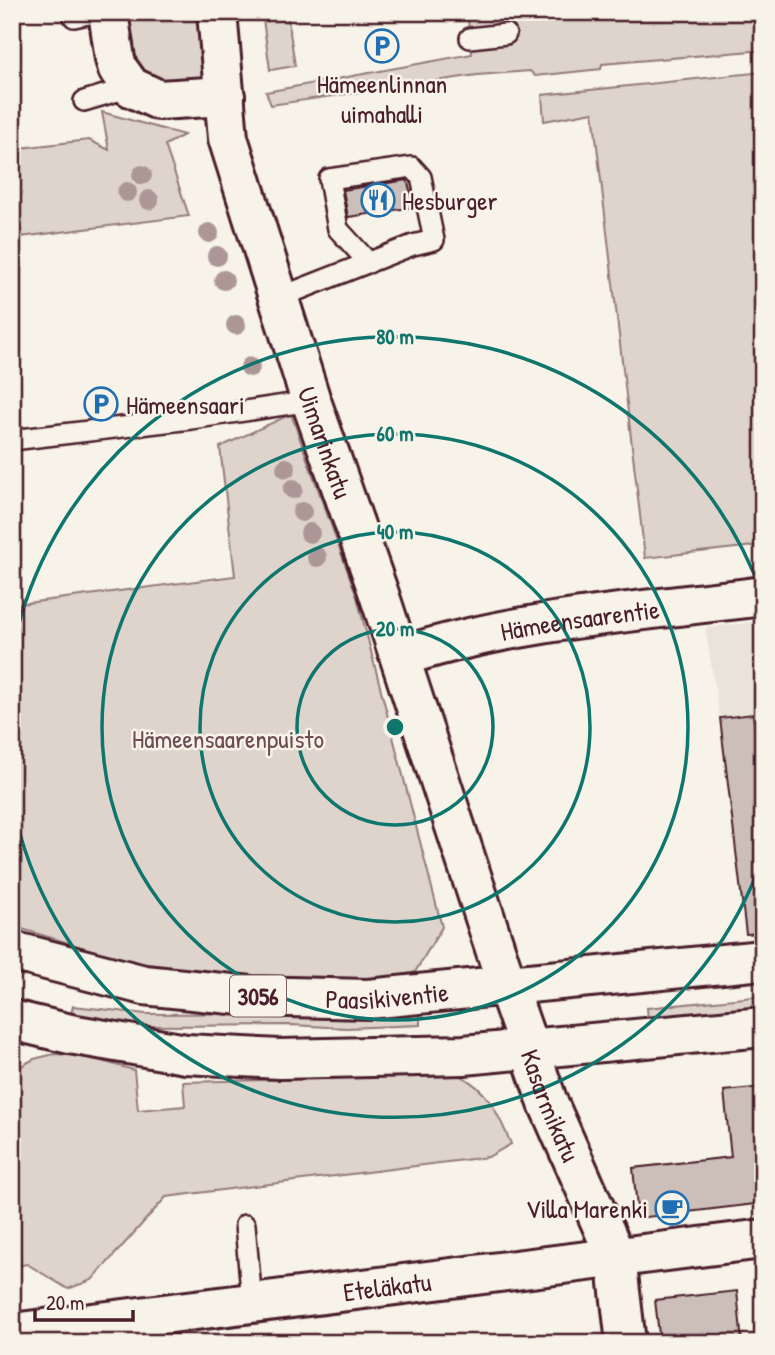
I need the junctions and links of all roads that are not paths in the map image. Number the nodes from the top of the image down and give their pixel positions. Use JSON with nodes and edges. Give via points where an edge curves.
{"nodes":[{"id":1,"x":98,"y":12,"type":"edge"},
{"id":2,"x":216,"y":12,"type":"edge"},
{"id":3,"x":91,"y":15,"type":"edge"},
{"id":4,"x":506,"y":34,"type":"dead end"},
{"id":5,"x":470,"y":38,"type":"dead end"},
{"id":6,"x":131,"y":87,"type":"junction"},
{"id":7,"x":225,"y":96,"type":"junction"},
{"id":8,"x":84,"y":101,"type":"dead end"},
{"id":9,"x":369,"y":263,"type":"junction"},
{"id":10,"x":278,"y":298,"type":"junction"},
{"id":11,"x":311,"y":401,"type":"junction"},
{"id":12,"x":12,"y":440,"type":"edge"},
{"id":13,"x":763,"y":596,"type":"edge"},
{"id":14,"x":400,"y":657,"type":"junction"},
{"id":15,"x":12,"y":951,"type":"edge"},
{"id":16,"x":763,"y":960,"type":"edge"},
{"id":17,"x":508,"y":985,"type":"junction"},
{"id":18,"x":12,"y":1020,"type":"edge"},
{"id":19,"x":763,"y":1027,"type":"edge"},
{"id":20,"x":530,"y":1050,"type":"junction"},
{"id":21,"x":245,"y":1225,"type":"dead end"},
{"id":22,"x":763,"y":1239,"type":"edge"},
{"id":23,"x":616,"y":1257,"type":"junction"},
{"id":24,"x":252,"y":1302,"type":"junction"},
{"id":25,"x":12,"y":1333,"type":"edge"},
{"id":26,"x":626,"y":1343,"type":"edge"}],
"edges":[{"from":1,"to":3,"type":"lane"},
{"from":2,"to":7,"type":"street","name":"Uimarinkatu"},
{"from":3,"to":6,"type":"street"},
{"from":4,"to":5,"type":"lane"},
{"from":6,"to":7,"type":"street","via":[[159,100]]},
{"from":6,"to":8,"type":"lane"},
{"from":7,"to":10,"type":"street","name":"Uimarinkatu","via":[[228,138]]},
{"from":9,"to":9,"type":"lane","via":[[338,229],[328,179],[412,167],[421,177],[435,240]]},
{"from":9,"to":10,"type":"lane"},
{"from":10,"to":11,"type":"street","name":"Uimarinkatu"},
{"from":11,"to":12,"type":"lane"},
{"from":11,"to":14,"type":"street","name":"Uimarinkatu"},
{"from":13,"to":14,"type":"street","name":"Hämeensaarentie","via":[[561,621],[440,643]]},
{"from":14,"to":17,"type":"street","name":"Uimarinkatu"},
{"from":15,"to":17,"type":"street","name":"Paasikiventie","number":"3056","via":[[144,985],[251,996],[368,999]]},
{"from":16,"to":17,"type":"street","name":"Paasikiventie","number":"3056"},
{"from":17,"to":20,"type":"street","name":"Kasarmikatu"},
{"from":18,"to":20,"type":"street","via":[[186,1054],[280,1059]]},
{"from":19,"to":20,"type":"street"},
{"from":20,"to":23,"type":"street","name":"Kasarmikatu","via":[[548,1103]]},
{"from":21,"to":24,"type":"lane"},
{"from":22,"to":23,"type":"street","name":"Eteläkatu"},
{"from":23,"to":24,"type":"street","name":"Eteläkatu"},
{"from":23,"to":26,"type":"street","name":"Kasarmikatu"},
{"from":24,"to":25,"type":"street","name":"Eteläkatu"}]}
